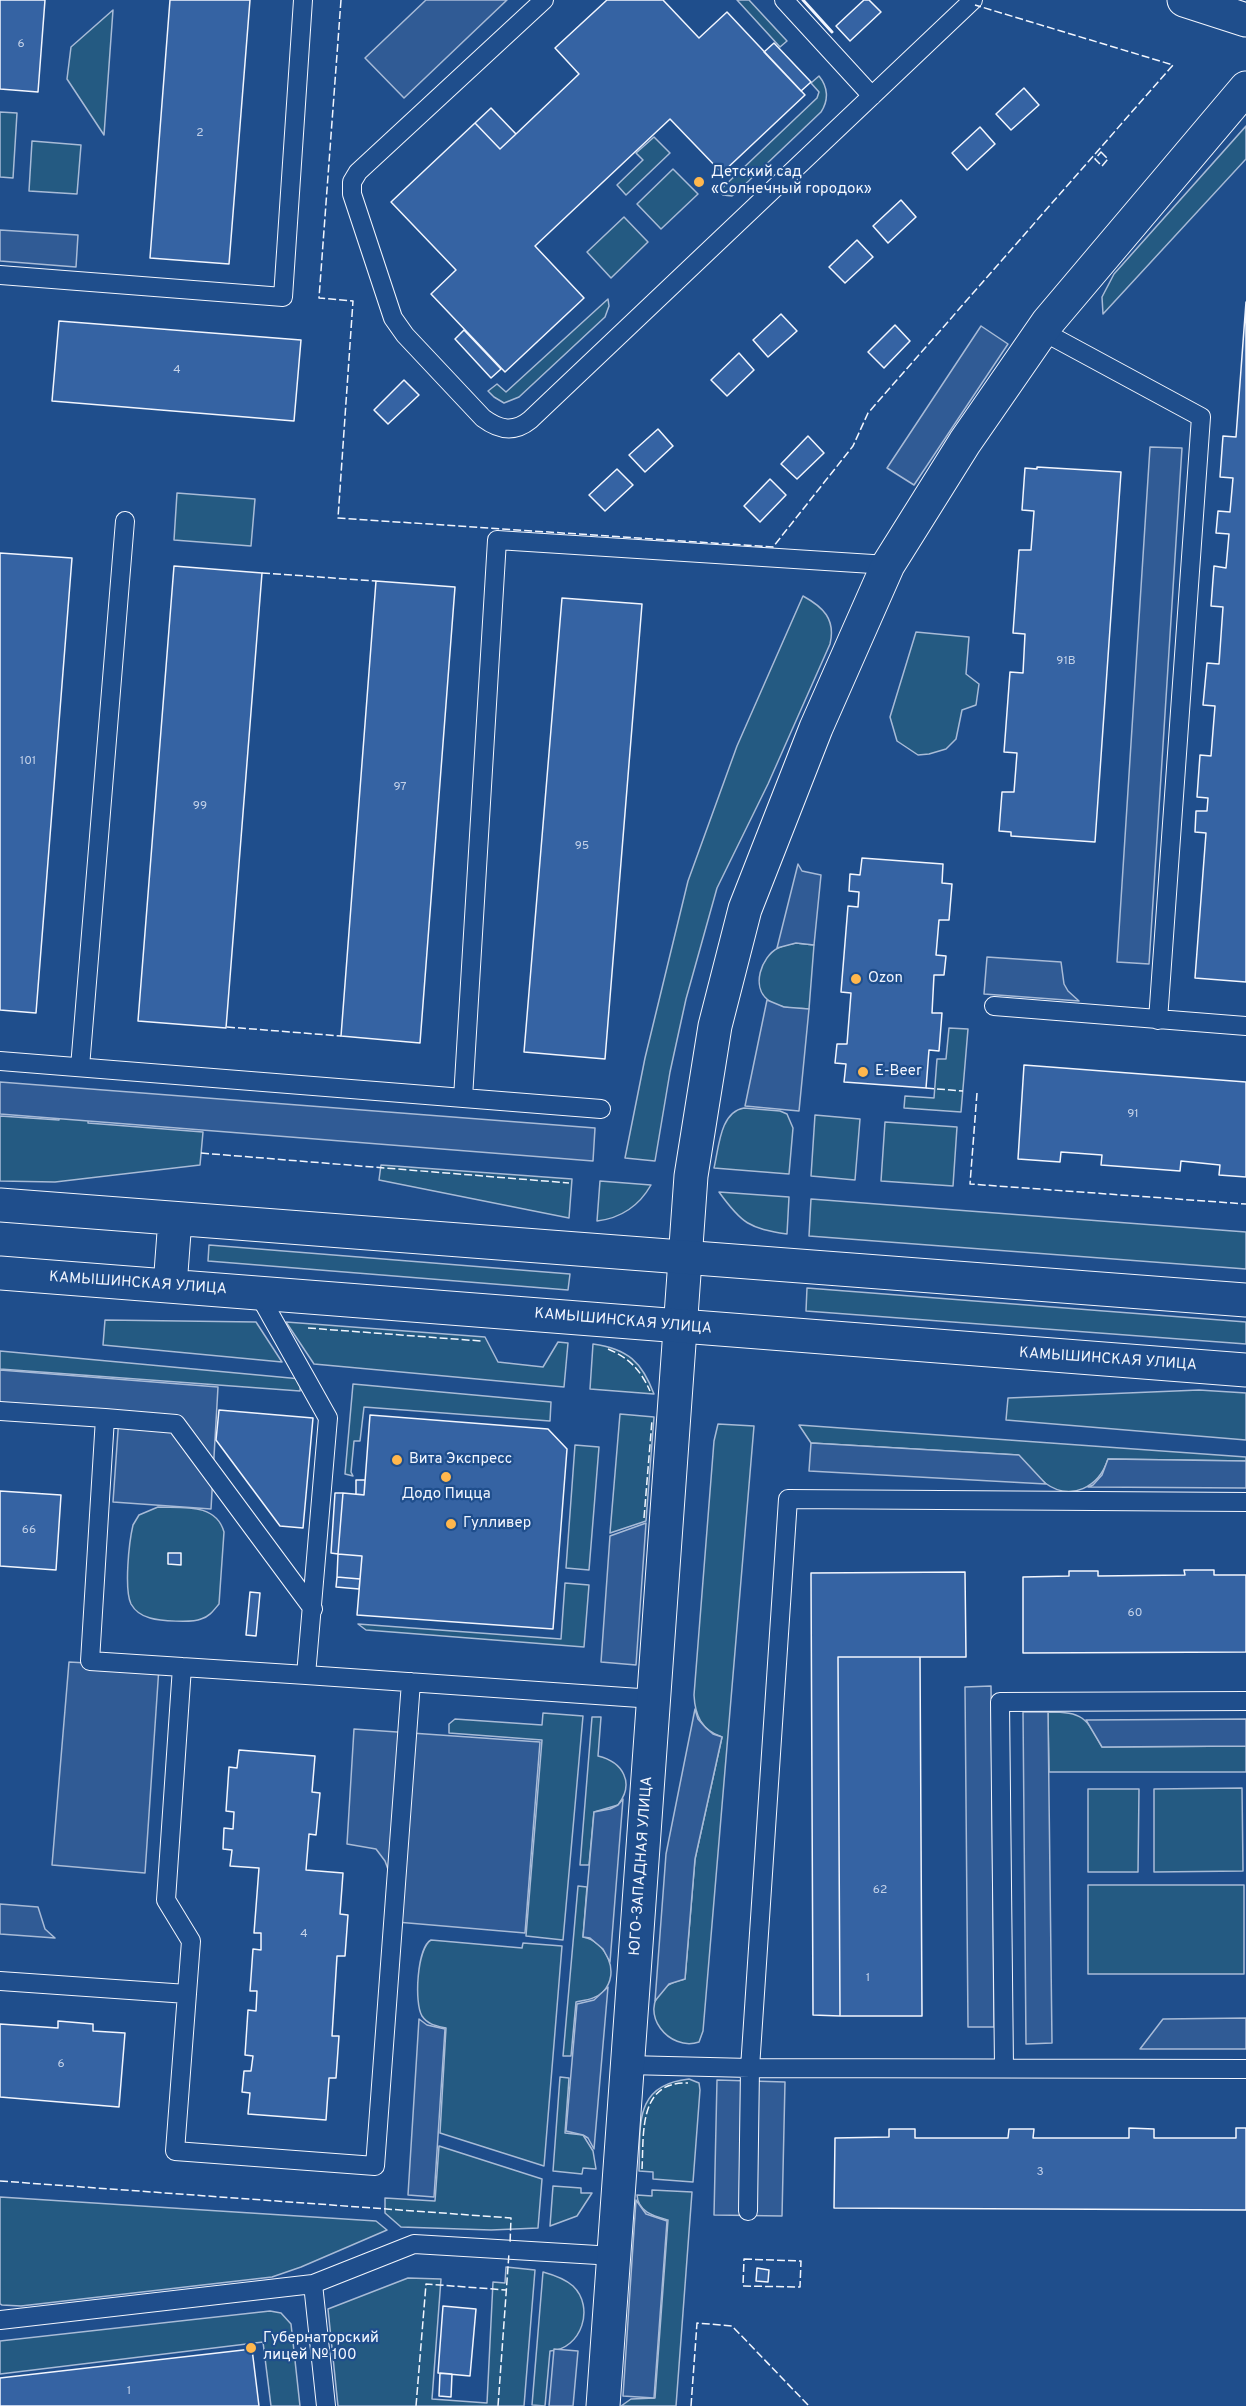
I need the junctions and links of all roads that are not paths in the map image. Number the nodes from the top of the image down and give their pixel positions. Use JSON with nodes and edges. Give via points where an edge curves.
{"nodes":[{"id":1,"x":303,"y":0,"type":"edge"},
{"id":2,"x":544,"y":0,"type":"edge"},
{"id":3,"x":784,"y":0,"type":"edge"},
{"id":4,"x":973,"y":0,"type":"edge"},
{"id":5,"x":1184,"y":0,"type":"edge"},
{"id":6,"x":1246,"y":20,"type":"edge"},
{"id":7,"x":1246,"y":88,"type":"edge"},
{"id":8,"x":872,"y":96,"type":"junction"},
{"id":9,"x":0,"y":275,"type":"edge"},
{"id":10,"x":1042,"y":331,"type":"junction"},
{"id":11,"x":125,"y":521,"type":"dead end"},
{"id":12,"x":888,"y":566,"type":"junction"},
{"id":13,"x":994,"y":1006,"type":"dead end"},
{"id":14,"x":1158,"y":1020,"type":"junction"},
{"id":15,"x":1246,"y":1026,"type":"edge"},
{"id":16,"x":0,"y":1061,"type":"edge"},
{"id":17,"x":81,"y":1067,"type":"junction"},
{"id":18,"x":463,"y":1098,"type":"junction"},
{"id":19,"x":601,"y":1109,"type":"dead end"},
{"id":20,"x":0,"y":1205,"type":"edge"},
{"id":21,"x":175,"y":1219,"type":"junction"},
{"id":22,"x":685,"y":1257,"type":"junction"},
{"id":23,"x":0,"y":1273,"type":"edge"},
{"id":24,"x":170,"y":1286,"type":"junction"},
{"id":25,"x":258,"y":1293,"type":"junction"},
{"id":26,"x":1246,"y":1300,"type":"edge"},
{"id":27,"x":680,"y":1327,"type":"junction"},
{"id":28,"x":1246,"y":1370,"type":"edge"},
{"id":29,"x":0,"y":1411,"type":"edge"},
{"id":30,"x":105,"y":1418,"type":"junction"},
{"id":31,"x":1246,"y":1502,"type":"edge"},
{"id":32,"x":313,"y":1609,"type":"junction"},
{"id":33,"x":182,"y":1667,"type":"junction"},
{"id":34,"x":306,"y":1675,"type":"junction"},
{"id":35,"x":411,"y":1682,"type":"junction"},
{"id":36,"x":654,"y":1699,"type":"junction"},
{"id":37,"x":1246,"y":1701,"type":"edge"},
{"id":38,"x":0,"y":1981,"type":"edge"},
{"id":39,"x":187,"y":1994,"type":"junction"},
{"id":40,"x":627,"y":2065,"type":"junction"},
{"id":41,"x":750,"y":2068,"type":"junction"},
{"id":42,"x":1004,"y":2068,"type":"junction"},
{"id":43,"x":1246,"y":2069,"type":"edge"},
{"id":44,"x":748,"y":2211,"type":"dead end"},
{"id":45,"x":614,"y":2256,"type":"junction"},
{"id":46,"x":313,"y":2284,"type":"junction"},
{"id":47,"x":0,"y":2320,"type":"edge"},
{"id":48,"x":326,"y":2406,"type":"edge"},
{"id":49,"x":603,"y":2406,"type":"edge"}],
"edges":[{"from":1,"to":9,"type":"lane","via":[[284,297]]},
{"from":2,"to":8,"type":"lane","via":[[358,172],[352,182],[352,194],[393,318],[495,427],[509,430],[530,420]]},
{"from":3,"to":8,"type":"lane"},
{"from":4,"to":8,"type":"lane"},
{"from":5,"to":6,"type":"street"},
{"from":7,"to":10,"type":"street","name":"ЮГО-ЗАПАДНАЯ УЛИЦА"},
{"from":10,"to":12,"type":"street","name":"ЮГО-ЗАПАДНАЯ УЛИЦА","via":[[965,442]]},
{"from":10,"to":14,"type":"lane","via":[[1201,417]]},
{"from":11,"to":17,"type":"lane"},
{"from":12,"to":18,"type":"lane","via":[[497,540]]},
{"from":12,"to":22,"type":"street","name":"ЮГО-ЗАПАДНАЯ УЛИЦА","via":[[816,728],[745,909],[714,1026],[691,1176]]},
{"from":13,"to":14,"type":"lane"},
{"from":14,"to":15,"type":"lane"},
{"from":16,"to":17,"type":"lane"},
{"from":17,"to":18,"type":"lane"},
{"from":18,"to":19,"type":"lane"},
{"from":20,"to":21,"type":"street"},
{"from":21,"to":22,"type":"street"},
{"from":21,"to":24,"type":"street"},
{"from":22,"to":26,"type":"street"},
{"from":22,"to":27,"type":"street","name":"ЮГО-ЗАПАДНАЯ УЛИЦА"},
{"from":23,"to":24,"type":"street","name":"КАМЫШИНСКАЯ УЛИЦА"},
{"from":24,"to":25,"type":"street","name":"КАМЫШИНСКАЯ УЛИЦА"},
{"from":25,"to":27,"type":"street","name":"КАМЫШИНСКАЯ УЛИЦА"},
{"from":25,"to":32,"type":"lane","via":[[328,1418]]},
{"from":27,"to":28,"type":"street","name":"КАМЫШИНСКАЯ УЛИЦА"},
{"from":27,"to":36,"type":"street","name":"ЮГО-ЗАПАДНАЯ УЛИЦА"},
{"from":29,"to":30,"type":"lane"},
{"from":30,"to":32,"type":"lane","via":[[176,1424]]},
{"from":30,"to":33,"type":"lane","via":[[90,1661]]},
{"from":31,"to":41,"type":"lane","via":[[788,1499]]},
{"from":32,"to":34,"type":"lane"},
{"from":33,"to":34,"type":"lane"},
{"from":33,"to":39,"type":"lane","via":[[166,1900],[191,1941]]},
{"from":34,"to":35,"type":"lane"},
{"from":35,"to":36,"type":"lane"},
{"from":35,"to":39,"type":"lane","via":[[375,2166],[175,2151]]},
{"from":36,"to":40,"type":"street","name":"ЮГО-ЗАПАДНАЯ УЛИЦА"},
{"from":37,"to":42,"type":"lane","via":[[1000,1702]]},
{"from":38,"to":39,"type":"lane"},
{"from":40,"to":41,"type":"lane"},
{"from":40,"to":45,"type":"street","name":"ЮГО-ЗАПАДНАЯ УЛИЦА"},
{"from":41,"to":42,"type":"lane"},
{"from":41,"to":44,"type":"lane"},
{"from":42,"to":43,"type":"lane"},
{"from":45,"to":46,"type":"lane","via":[[414,2244]]},
{"from":45,"to":49,"type":"street","name":"ЮГО-ЗАПАДНАЯ УЛИЦА"},
{"from":46,"to":47,"type":"lane"},
{"from":46,"to":48,"type":"lane"}]}
